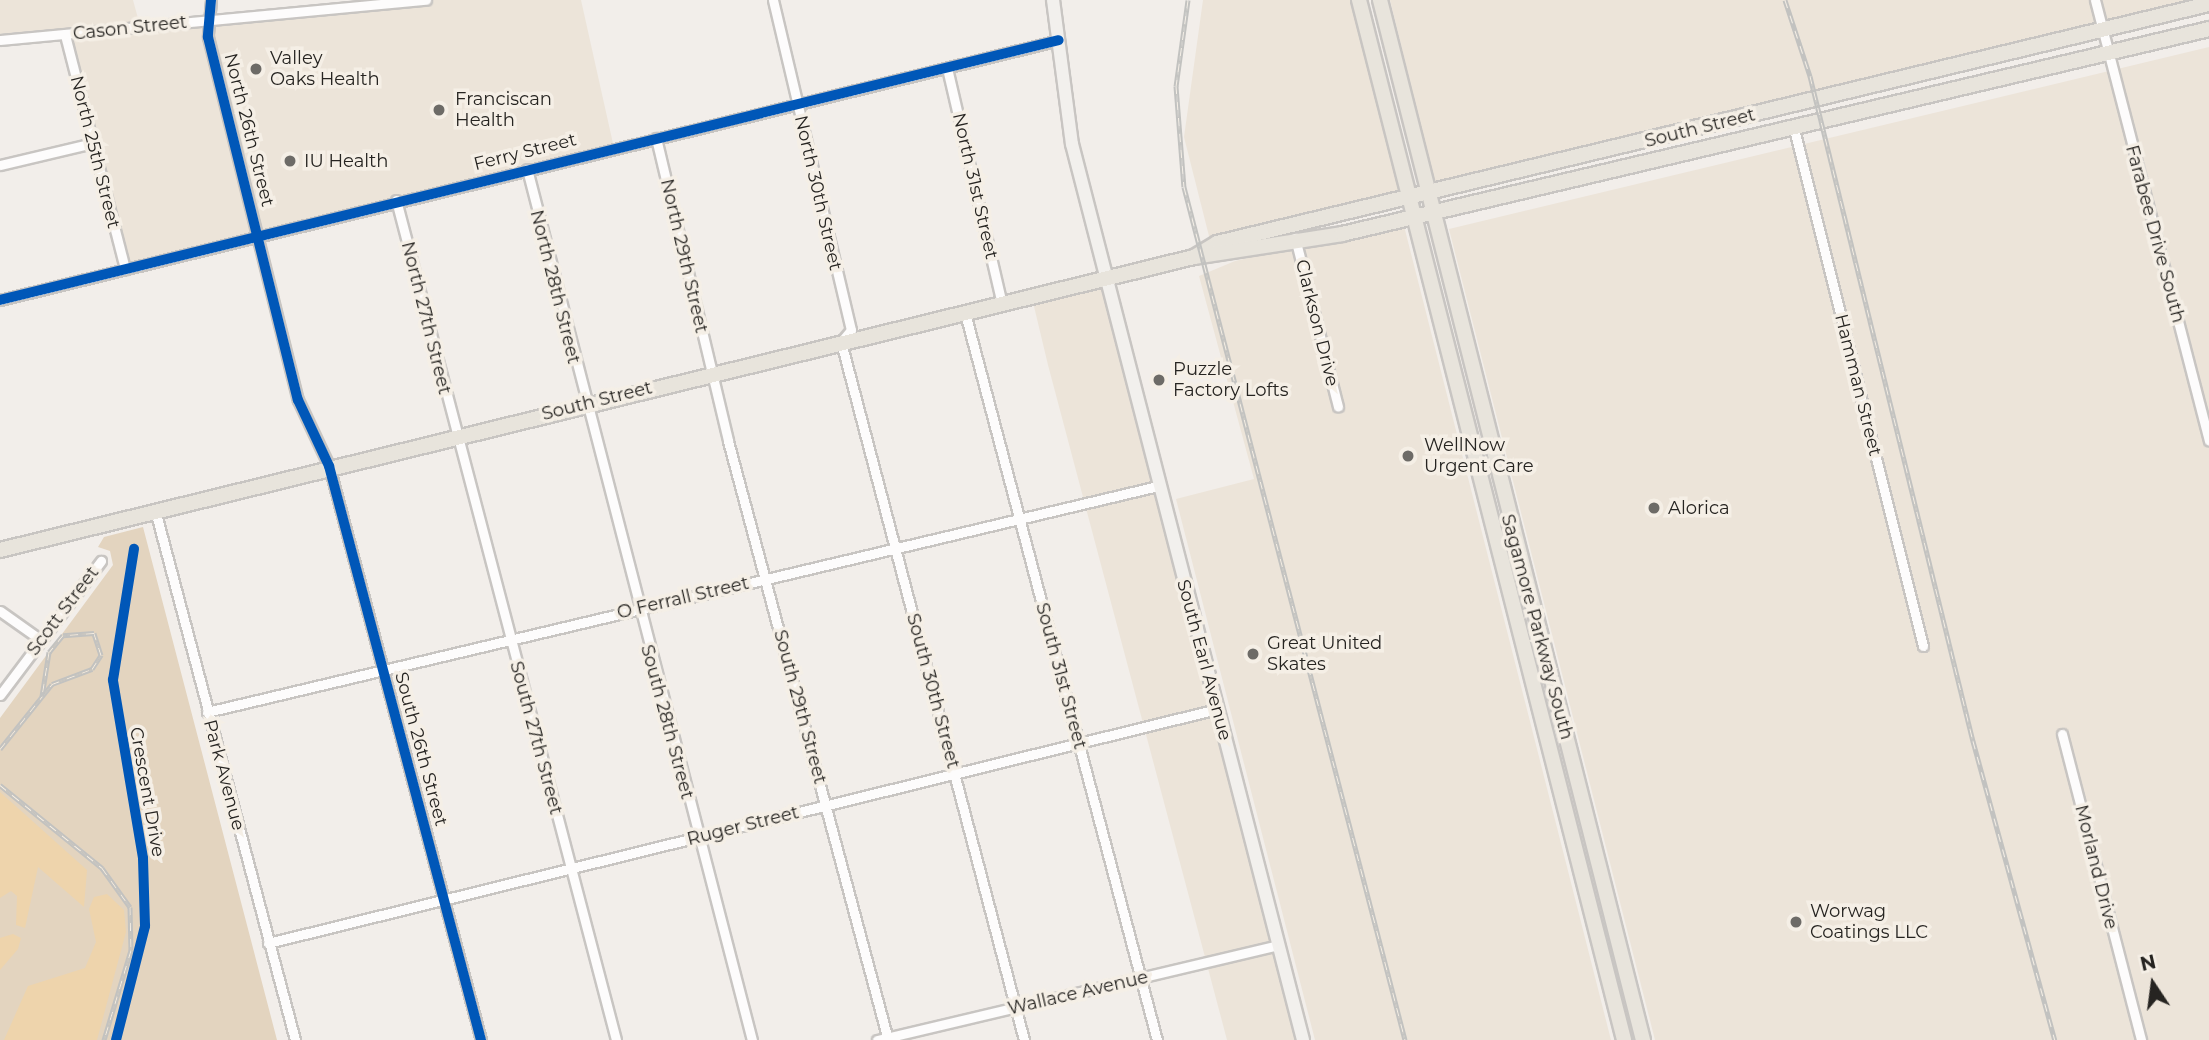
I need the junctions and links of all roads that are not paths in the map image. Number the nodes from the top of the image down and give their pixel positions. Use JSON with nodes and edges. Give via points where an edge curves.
{"nodes":[{"id":1,"x":211,"y":0,"type":"edge"},
{"id":2,"x":426,"y":0,"type":"edge"},
{"id":3,"x":773,"y":0,"type":"edge"},
{"id":4,"x":1053,"y":0,"type":"edge"},
{"id":5,"x":1359,"y":0,"type":"edge"},
{"id":6,"x":1380,"y":0,"type":"edge"},
{"id":7,"x":2095,"y":0,"type":"edge"},
{"id":8,"x":384,"y":2,"type":"edge"},
{"id":9,"x":2209,"y":4,"type":"edge"},
{"id":10,"x":209,"y":20,"type":"junction"},
{"id":11,"x":2101,"y":28,"type":"junction"},
{"id":12,"x":2209,"y":29,"type":"edge"},
{"id":13,"x":65,"y":35,"type":"junction"},
{"id":14,"x":0,"y":40,"type":"edge"},
{"id":15,"x":1059,"y":40,"type":"junction"},
{"id":16,"x":2108,"y":53,"type":"junction"},
{"id":17,"x":947,"y":68,"type":"junction"},
{"id":18,"x":1898,"y":80,"type":"junction"},
{"id":19,"x":1903,"y":99,"type":"junction"},
{"id":20,"x":797,"y":103,"type":"junction"},
{"id":21,"x":1793,"y":125,"type":"junction"},
{"id":22,"x":656,"y":138,"type":"junction"},
{"id":23,"x":93,"y":143,"type":"junction"},
{"id":24,"x":0,"y":165,"type":"edge"},
{"id":25,"x":527,"y":169,"type":"junction"},
{"id":26,"x":1430,"y":193,"type":"junction"},
{"id":27,"x":1408,"y":199,"type":"junction"},
{"id":28,"x":397,"y":200,"type":"junction"},
{"id":29,"x":1435,"y":212,"type":"junction"},
{"id":30,"x":1413,"y":218,"type":"junction"},
{"id":31,"x":257,"y":234,"type":"junction"},
{"id":32,"x":1295,"y":238,"type":"junction"},
{"id":33,"x":1194,"y":257,"type":"junction"},
{"id":34,"x":125,"y":268,"type":"junction"},
{"id":35,"x":1106,"y":279,"type":"junction"},
{"id":36,"x":0,"y":300,"type":"edge"},
{"id":37,"x":1003,"y":304,"type":"junction"},
{"id":38,"x":965,"y":313,"type":"junction"},
{"id":39,"x":841,"y":342,"type":"junction"},
{"id":40,"x":712,"y":374,"type":"junction"},
{"id":41,"x":583,"y":404,"type":"junction"},
{"id":42,"x":1338,"y":407,"type":"dead end"},
{"id":43,"x":456,"y":435,"type":"junction"},
{"id":44,"x":2209,"y":442,"type":"edge"},
{"id":45,"x":329,"y":466,"type":"junction"},
{"id":46,"x":1158,"y":486,"type":"junction"},
{"id":47,"x":155,"y":510,"type":"junction"},
{"id":48,"x":1020,"y":519,"type":"junction"},
{"id":49,"x":894,"y":548,"type":"junction"},
{"id":50,"x":0,"y":551,"type":"edge"},
{"id":51,"x":101,"y":561,"type":"dead end"},
{"id":52,"x":765,"y":579,"type":"junction"},
{"id":53,"x":638,"y":610,"type":"junction"},
{"id":54,"x":0,"y":611,"type":"edge"},
{"id":55,"x":510,"y":639,"type":"junction"},
{"id":56,"x":41,"y":640,"type":"junction"},
{"id":57,"x":1923,"y":646,"type":"dead end"},
{"id":58,"x":382,"y":670,"type":"junction"},
{"id":59,"x":0,"y":695,"type":"edge"},
{"id":60,"x":1217,"y":709,"type":"junction"},
{"id":61,"x":207,"y":712,"type":"junction"},
{"id":62,"x":2062,"y":734,"type":"dead end"},
{"id":63,"x":1079,"y":743,"type":"junction"},
{"id":64,"x":955,"y":774,"type":"junction"},
{"id":65,"x":827,"y":805,"type":"junction"},
{"id":66,"x":697,"y":837,"type":"junction"},
{"id":67,"x":570,"y":868,"type":"junction"},
{"id":68,"x":443,"y":900,"type":"junction"},
{"id":69,"x":268,"y":943,"type":"junction"},
{"id":70,"x":1278,"y":945,"type":"junction"},
{"id":71,"x":1140,"y":978,"type":"junction"},
{"id":72,"x":1016,"y":1007,"type":"junction"},
{"id":73,"x":884,"y":1039,"type":"edge"},
{"id":74,"x":295,"y":1040,"type":"edge"},
{"id":75,"x":481,"y":1040,"type":"edge"},
{"id":76,"x":616,"y":1040,"type":"edge"},
{"id":77,"x":752,"y":1040,"type":"edge"},
{"id":78,"x":1024,"y":1040,"type":"edge"},
{"id":79,"x":1157,"y":1040,"type":"edge"},
{"id":80,"x":1303,"y":1040,"type":"edge"},
{"id":81,"x":1624,"y":1040,"type":"edge"},
{"id":82,"x":1643,"y":1040,"type":"edge"},
{"id":83,"x":2140,"y":1040,"type":"edge"}],
"edges":[{"from":1,"to":10,"type":"street","name":"North 26th Street"},
{"from":2,"to":8,"type":"street","name":"Cason Street"},
{"from":3,"to":20,"type":"street","name":"North 30th Street"},
{"from":4,"to":15,"type":"street","name":"South Earl Avenue"},
{"from":5,"to":27,"type":"main road","name":"Sagamore Parkway South"},
{"from":6,"to":26,"type":"main road","name":"Sagamore Parkway South"},
{"from":7,"to":11,"type":"street","name":"Farabee Drive South"},
{"from":8,"to":10,"type":"street","name":"Cason Street"},
{"from":9,"to":11,"type":"main road","name":"South Street"},
{"from":10,"to":13,"type":"street","name":"Cason Street"},
{"from":10,"to":31,"type":"street","name":"North 26th Street"},
{"from":11,"to":16,"type":"street","name":"Farabee Drive South"},
{"from":11,"to":18,"type":"main road","name":"South Street"},
{"from":12,"to":16,"type":"main road","name":"South Street"},
{"from":13,"to":14,"type":"street","name":"Cason Street"},
{"from":13,"to":23,"type":"street","name":"North 25th Street"},
{"from":15,"to":17,"type":"street","name":"Ferry Street"},
{"from":15,"to":35,"type":"street","name":"South Earl Avenue","via":[[1072,144]]},
{"from":16,"to":19,"type":"main road","name":"South Street"},
{"from":16,"to":44,"type":"street","name":"Farabee Drive South"},
{"from":17,"to":20,"type":"street","name":"Ferry Street"},
{"from":17,"to":37,"type":"street","name":"North 31st Street"},
{"from":18,"to":19,"type":"main road"},
{"from":18,"to":26,"type":"main road","name":"South Street"},
{"from":19,"to":21,"type":"main road","name":"South Street"},
{"from":20,"to":22,"type":"street","name":"Ferry Street"},
{"from":20,"to":39,"type":"street","name":"North 30th Street","via":[[851,330]]},
{"from":21,"to":29,"type":"main road","name":"South Street"},
{"from":21,"to":57,"type":"street","name":"Hamman Street"},
{"from":22,"to":25,"type":"street","name":"Ferry Street"},
{"from":22,"to":40,"type":"street","name":"North 29th Street"},
{"from":23,"to":24,"type":"street"},
{"from":23,"to":34,"type":"street","name":"North 25th Street"},
{"from":25,"to":28,"type":"street","name":"Ferry Street"},
{"from":25,"to":41,"type":"street","name":"North 28th Street"},
{"from":26,"to":27,"type":"main road","name":"South Street"},
{"from":26,"to":29,"type":"main road","name":"Sagamore Parkway South"},
{"from":27,"to":30,"type":"main road","name":"Sagamore Parkway South"},
{"from":27,"to":33,"type":"main road","name":"South Street","via":[[1211,244]]},
{"from":28,"to":31,"type":"street","name":"Ferry Street"},
{"from":28,"to":43,"type":"street","name":"North 27th Street"},
{"from":29,"to":30,"type":"main road","name":"South Street"},
{"from":29,"to":82,"type":"main road","name":"Sagamore Parkway South"},
{"from":30,"to":32,"type":"main road","name":"South Street"},
{"from":30,"to":81,"type":"main road","name":"Sagamore Parkway South"},
{"from":31,"to":34,"type":"street","name":"Ferry Street"},
{"from":31,"to":45,"type":"street","name":"North 26th Street","via":[[298,400]]},
{"from":32,"to":33,"type":"main road","name":"South Street"},
{"from":32,"to":42,"type":"street","name":"Clarkson Drive"},
{"from":33,"to":35,"type":"main road","name":"South Street"},
{"from":34,"to":36,"type":"street","name":"Ferry Street"},
{"from":35,"to":37,"type":"main road","name":"South Street"},
{"from":35,"to":46,"type":"street","name":"South Earl Avenue"},
{"from":37,"to":38,"type":"main road","name":"South Street"},
{"from":38,"to":39,"type":"main road","name":"South Street"},
{"from":38,"to":48,"type":"street","name":"South 31st Street"},
{"from":39,"to":40,"type":"main road","name":"South Street"},
{"from":39,"to":49,"type":"street","name":"South 30th Street"},
{"from":40,"to":41,"type":"main road","name":"South Street"},
{"from":40,"to":52,"type":"street","name":"South 29th Street"},
{"from":41,"to":43,"type":"main road","name":"South Street"},
{"from":41,"to":53,"type":"street","name":"South 28th Street"},
{"from":43,"to":45,"type":"main road","name":"South Street"},
{"from":43,"to":55,"type":"street","name":"South 27th Street"},
{"from":45,"to":47,"type":"main road","name":"South Street"},
{"from":45,"to":58,"type":"street","name":"South 26th Street"},
{"from":46,"to":48,"type":"street","name":"O Ferrall Street"},
{"from":46,"to":60,"type":"street","name":"South Earl Avenue"},
{"from":47,"to":50,"type":"main road","name":"South Street"},
{"from":47,"to":61,"type":"street","name":"Park Avenue"},
{"from":48,"to":49,"type":"street","name":"O Ferrall Street"},
{"from":48,"to":63,"type":"street","name":"South 31st Street"},
{"from":49,"to":52,"type":"street","name":"O Ferrall Street"},
{"from":49,"to":64,"type":"street","name":"South 30th Street"},
{"from":51,"to":56,"type":"street","name":"Scott Street"},
{"from":52,"to":53,"type":"street","name":"O Ferrall Street"},
{"from":52,"to":65,"type":"street","name":"South 29th Street"},
{"from":53,"to":55,"type":"street","name":"O Ferrall Street"},
{"from":53,"to":66,"type":"street","name":"South 28th Street"},
{"from":54,"to":56,"type":"street"},
{"from":55,"to":58,"type":"street","name":"O Ferrall Street"},
{"from":55,"to":67,"type":"street","name":"South 27th Street"},
{"from":56,"to":59,"type":"street","name":"Scott Street"},
{"from":58,"to":61,"type":"street","name":"O Ferrall Street"},
{"from":58,"to":68,"type":"street","name":"South 26th Street"},
{"from":60,"to":63,"type":"street","name":"Ruger Street"},
{"from":60,"to":70,"type":"street","name":"South Earl Avenue"},
{"from":61,"to":69,"type":"street","name":"Park Avenue"},
{"from":62,"to":83,"type":"street","name":"Morland Drive"},
{"from":63,"to":64,"type":"street","name":"Ruger Street"},
{"from":63,"to":71,"type":"street","name":"South 31st Street"},
{"from":64,"to":65,"type":"street","name":"Ruger Street"},
{"from":64,"to":72,"type":"street","name":"South 30th Street"},
{"from":65,"to":66,"type":"street","name":"Ruger Street"},
{"from":65,"to":73,"type":"street","name":"South 29th Street"},
{"from":66,"to":67,"type":"street","name":"Ruger Street"},
{"from":66,"to":77,"type":"street","name":"South 28th Street"},
{"from":67,"to":68,"type":"street","name":"Ruger Street"},
{"from":67,"to":76,"type":"street","name":"South 27th Street"},
{"from":68,"to":69,"type":"street","name":"Ruger Street"},
{"from":68,"to":75,"type":"street","name":"South 26th Street"},
{"from":69,"to":74,"type":"street","name":"Park Avenue"},
{"from":70,"to":71,"type":"street","name":"Wallace Avenue"},
{"from":70,"to":80,"type":"street","name":"South Earl Avenue"},
{"from":71,"to":72,"type":"street","name":"Wallace Avenue"},
{"from":71,"to":79,"type":"street","name":"South 31st Street"},
{"from":72,"to":73,"type":"street","name":"Wallace Avenue"},
{"from":72,"to":78,"type":"street","name":"South 30th Street"}]}
